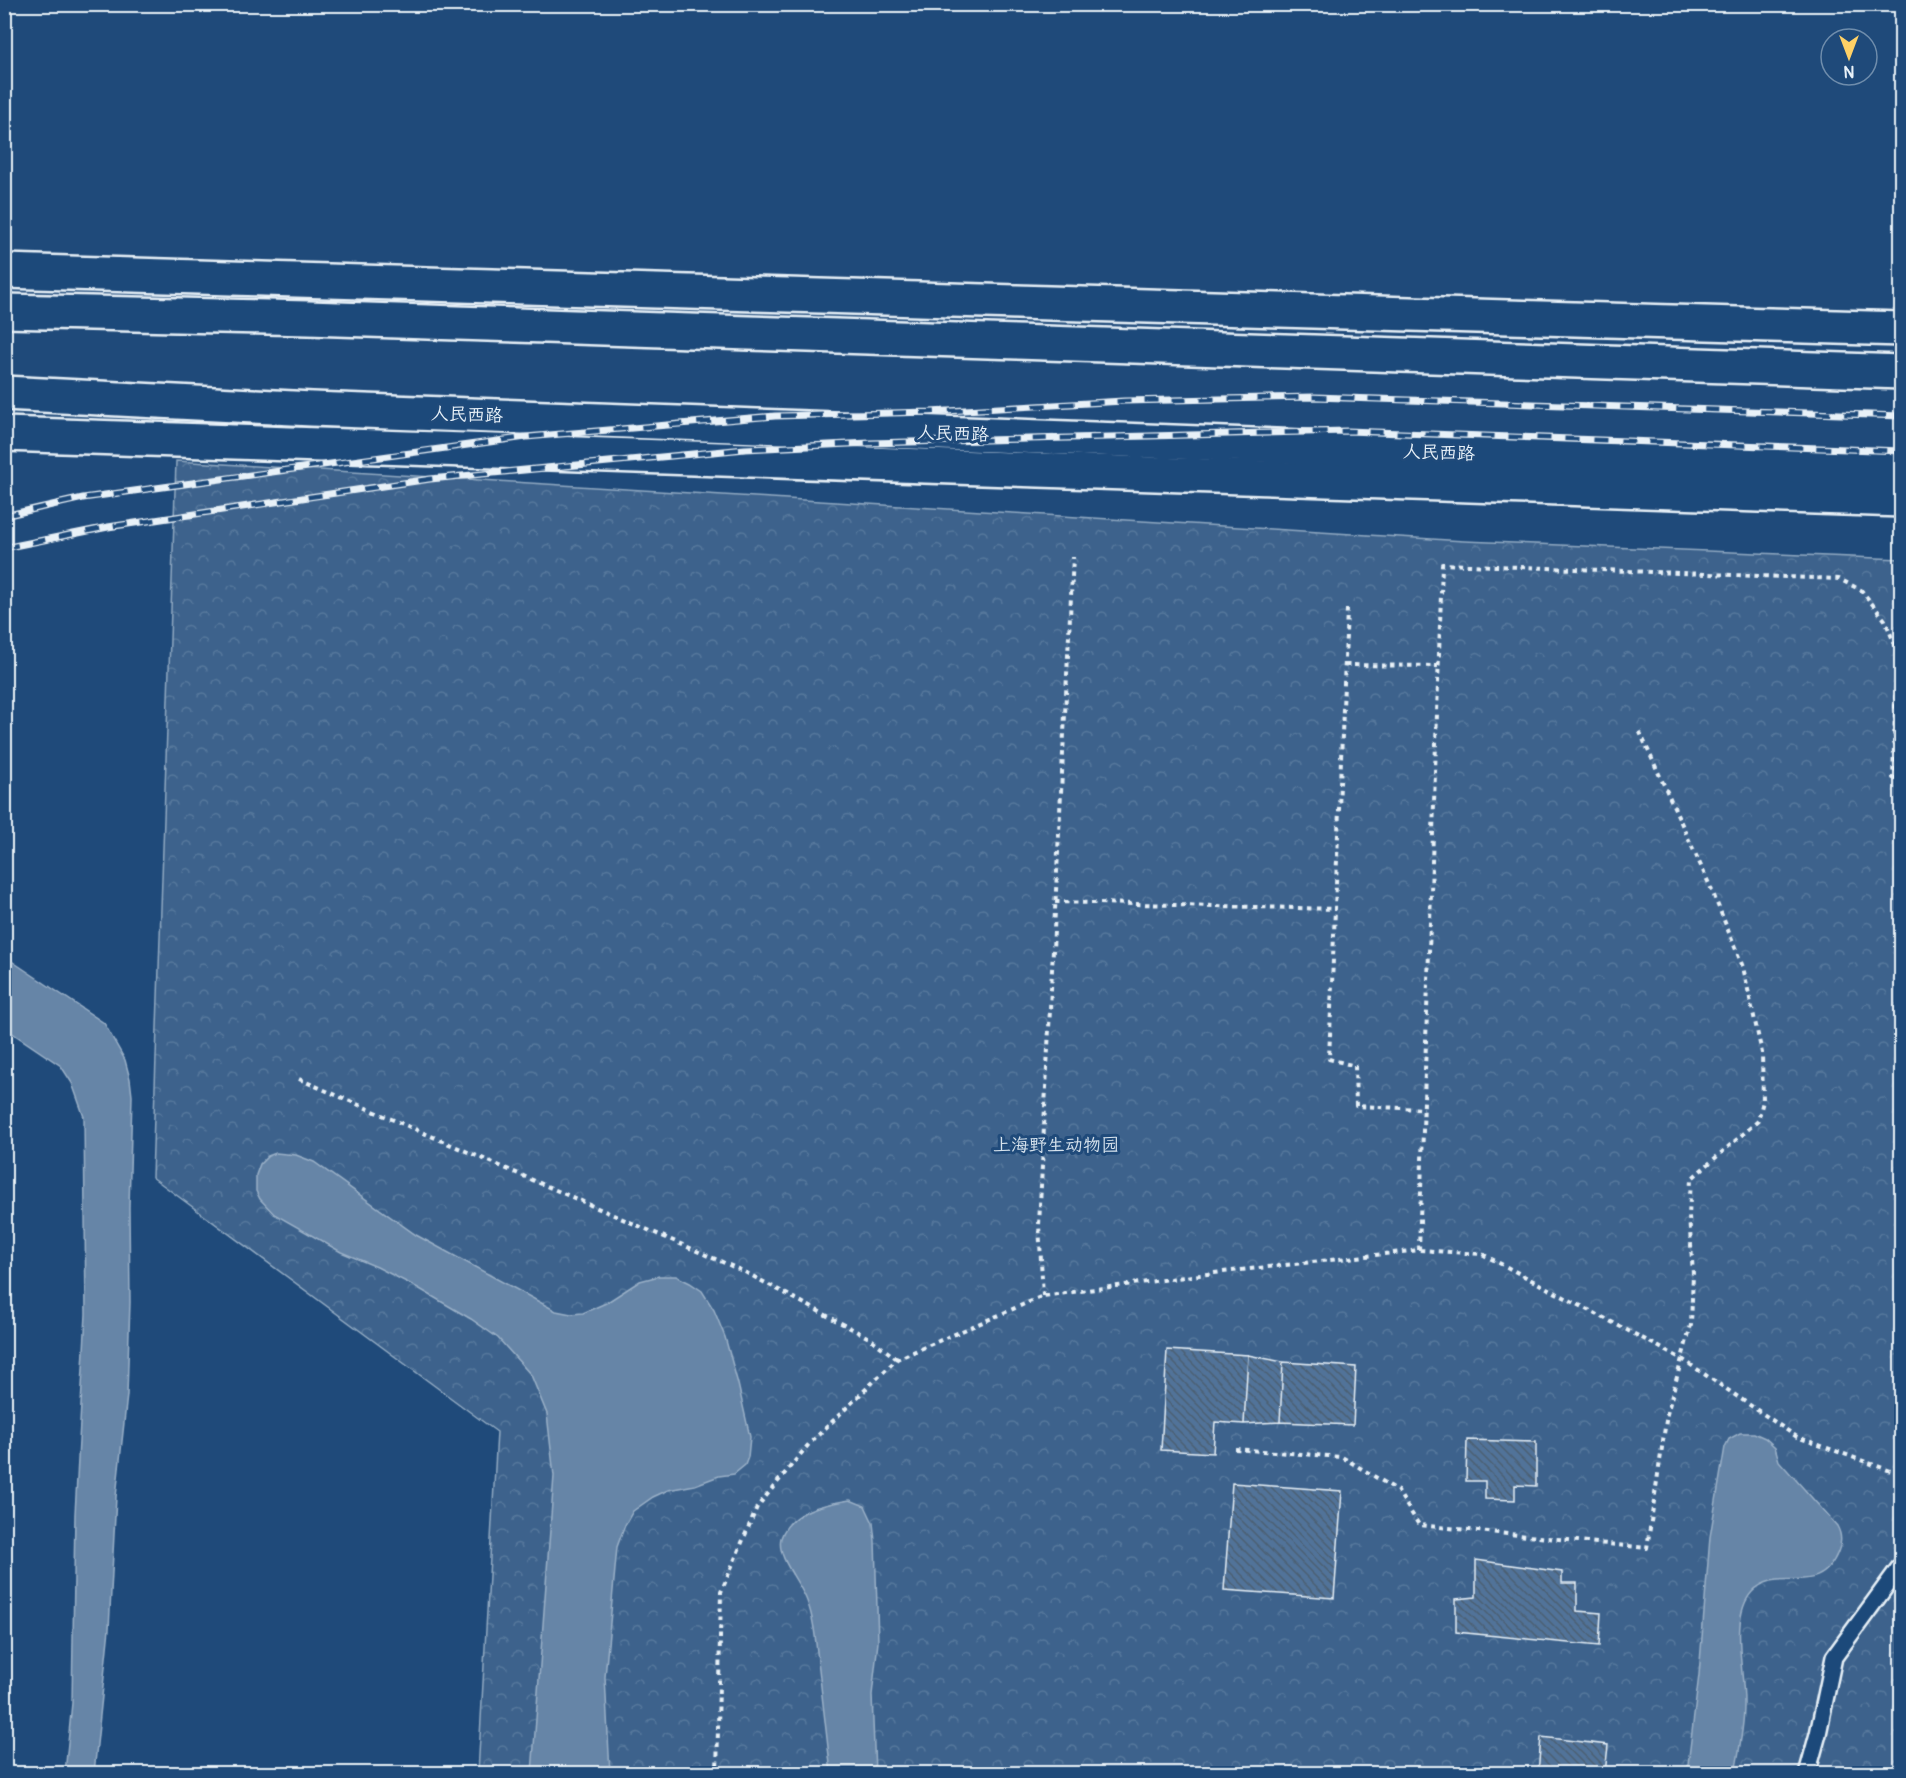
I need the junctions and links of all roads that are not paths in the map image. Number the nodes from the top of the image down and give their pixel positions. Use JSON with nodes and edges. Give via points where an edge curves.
{"nodes":[{"id":1,"x":4,"y":271,"type":"edge"},
{"id":2,"x":4,"y":311,"type":"edge"},
{"id":3,"x":1902,"y":329,"type":"edge"},
{"id":4,"x":1902,"y":372,"type":"edge"},
{"id":5,"x":4,"y":393,"type":"edge"},
{"id":6,"x":4,"y":435,"type":"edge"},
{"id":7,"x":1902,"y":470,"type":"edge"},
{"id":8,"x":1902,"y":500,"type":"edge"},
{"id":9,"x":1902,"y":1564,"type":"edge"},
{"id":10,"x":1807,"y":1773,"type":"edge"}],
"edges":[{"from":1,"to":3,"type":"street"},
{"from":2,"to":4,"type":"street"},
{"from":5,"to":7,"type":"street","name":"人民西路","via":[[312,409]]},
{"from":6,"to":8,"type":"street","name":"人民西路"},
{"from":9,"to":10,"type":"lane","via":[[1834,1657]]}]}
